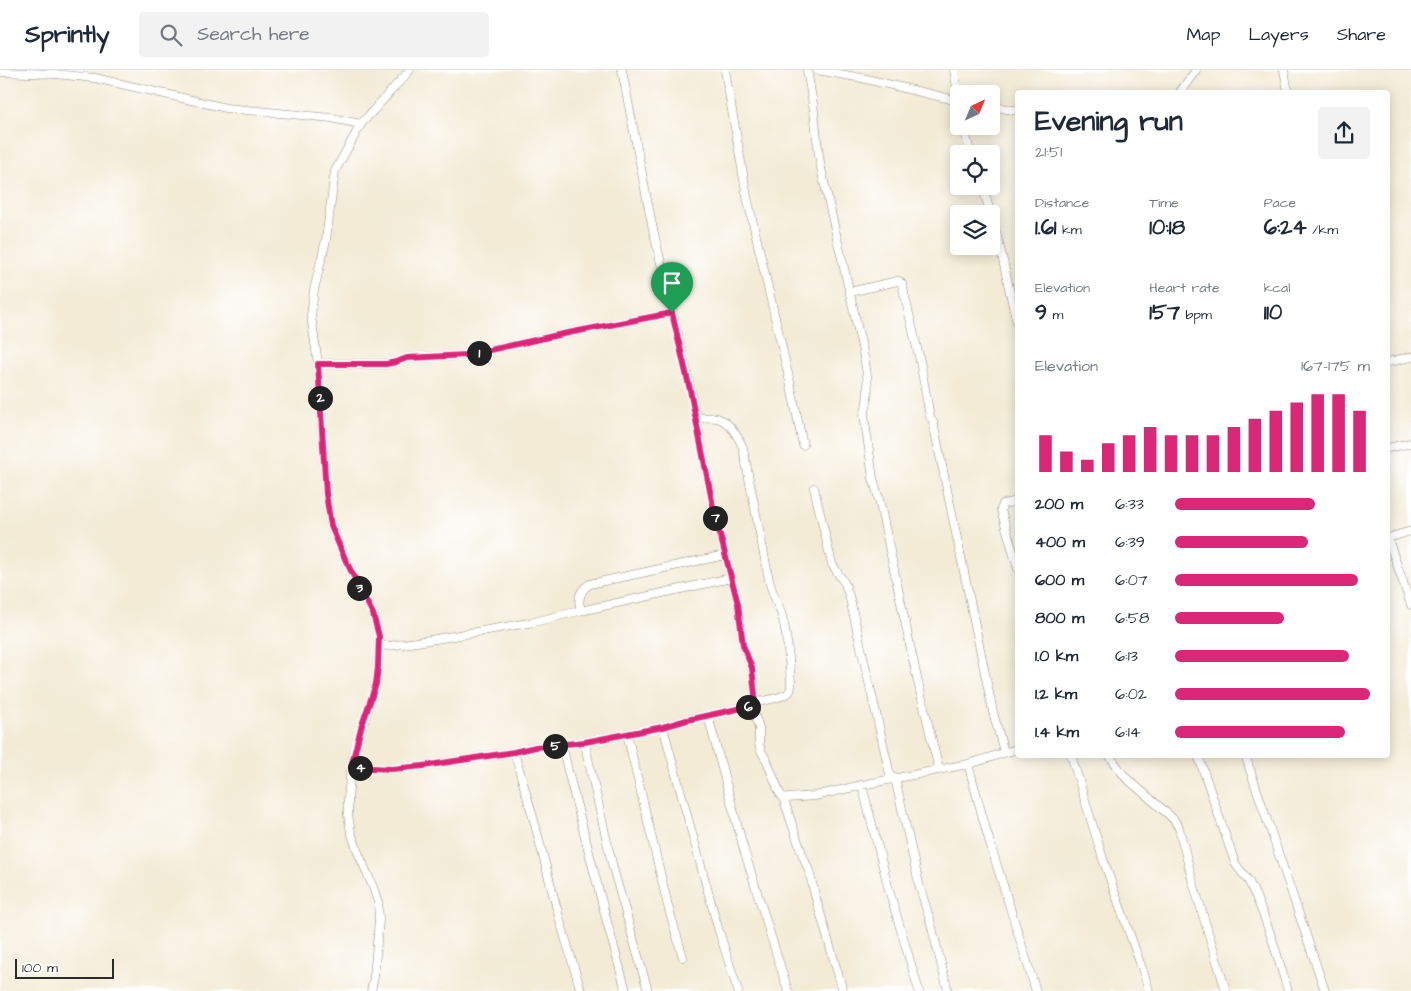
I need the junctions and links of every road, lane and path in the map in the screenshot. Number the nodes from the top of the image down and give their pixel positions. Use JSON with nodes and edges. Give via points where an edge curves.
{"nodes":[{"id":1,"x":410,"y":70,"type":"edge"},
{"id":2,"x":622,"y":70,"type":"edge"},
{"id":3,"x":725,"y":70,"type":"edge"},
{"id":4,"x":806,"y":70,"type":"edge"},
{"id":5,"x":817,"y":70,"type":"edge"},
{"id":6,"x":954,"y":70,"type":"edge"},
{"id":7,"x":1196,"y":70,"type":"edge"},
{"id":8,"x":1284,"y":70,"type":"edge"},
{"id":9,"x":0,"y":72,"type":"edge"},
{"id":10,"x":956,"y":85,"type":"edge"},
{"id":11,"x":1181,"y":90,"type":"edge"},
{"id":12,"x":1288,"y":90,"type":"edge"},
{"id":13,"x":950,"y":98,"type":"edge"},
{"id":14,"x":1000,"y":108,"type":"edge"},
{"id":15,"x":1015,"y":110,"type":"edge"},
{"id":16,"x":362,"y":124,"type":"junction"},
{"id":17,"x":1000,"y":246,"type":"edge"},
{"id":18,"x":850,"y":292,"type":"junction"},
{"id":19,"x":672,"y":313,"type":"junction"},
{"id":20,"x":1015,"y":315,"type":"edge"},
{"id":21,"x":1411,"y":357,"type":"edge"},
{"id":22,"x":1390,"y":362,"type":"edge"},
{"id":23,"x":318,"y":364,"type":"junction"},
{"id":24,"x":696,"y":418,"type":"junction"},
{"id":25,"x":1411,"y":443,"type":"edge"},
{"id":26,"x":803,"y":445,"type":"dead end"},
{"id":27,"x":1390,"y":448,"type":"edge"},
{"id":28,"x":814,"y":488,"type":"dead end"},
{"id":29,"x":1015,"y":502,"type":"edge"},
{"id":30,"x":1411,"y":531,"type":"edge"},
{"id":31,"x":1390,"y":537,"type":"edge"},
{"id":32,"x":1390,"y":544,"type":"edge"},
{"id":33,"x":725,"y":555,"type":"junction"},
{"id":34,"x":1015,"y":559,"type":"edge"},
{"id":35,"x":731,"y":578,"type":"junction"},
{"id":36,"x":1411,"y":605,"type":"edge"},
{"id":37,"x":583,"y":610,"type":"junction"},
{"id":38,"x":379,"y":645,"type":"junction"},
{"id":39,"x":754,"y":703,"type":"junction"},
{"id":40,"x":708,"y":716,"type":"junction"},
{"id":41,"x":663,"y":727,"type":"junction"},
{"id":42,"x":627,"y":734,"type":"junction"},
{"id":43,"x":585,"y":742,"type":"junction"},
{"id":44,"x":562,"y":745,"type":"junction"},
{"id":45,"x":1015,"y":750,"type":"edge"},
{"id":46,"x":514,"y":752,"type":"junction"},
{"id":47,"x":1004,"y":752,"type":"junction"},
{"id":48,"x":1072,"y":758,"type":"edge"},
{"id":49,"x":1111,"y":758,"type":"edge"},
{"id":50,"x":1199,"y":758,"type":"edge"},
{"id":51,"x":1246,"y":758,"type":"edge"},
{"id":52,"x":968,"y":764,"type":"junction"},
{"id":53,"x":351,"y":767,"type":"junction"},
{"id":54,"x":939,"y":770,"type":"junction"},
{"id":55,"x":893,"y":779,"type":"junction"},
{"id":56,"x":862,"y":785,"type":"junction"},
{"id":57,"x":783,"y":797,"type":"junction"},
{"id":58,"x":684,"y":957,"type":"dead end"},
{"id":59,"x":371,"y":991,"type":"edge"},
{"id":60,"x":581,"y":991,"type":"edge"},
{"id":61,"x":626,"y":991,"type":"edge"},
{"id":62,"x":648,"y":991,"type":"edge"},
{"id":63,"x":738,"y":991,"type":"edge"},
{"id":64,"x":788,"y":991,"type":"edge"},
{"id":65,"x":843,"y":991,"type":"edge"},
{"id":66,"x":918,"y":991,"type":"edge"},
{"id":67,"x":948,"y":991,"type":"edge"},
{"id":68,"x":1036,"y":991,"type":"edge"},
{"id":69,"x":1149,"y":991,"type":"edge"},
{"id":70,"x":1226,"y":991,"type":"edge"},
{"id":71,"x":1288,"y":991,"type":"edge"},
{"id":72,"x":1325,"y":991,"type":"edge"}],
"edges":[{"from":1,"to":16,"type":"street"},
{"from":2,"to":19,"type":"street"},
{"from":3,"to":26,"type":"street","via":[[747,197]]},
{"from":4,"to":18,"type":"street","via":[[821,168]]},
{"from":5,"to":13,"type":"street"},
{"from":6,"to":10,"type":"street"},
{"from":7,"to":11,"type":"street"},
{"from":8,"to":12,"type":"street"},
{"from":9,"to":16,"type":"street","via":[[95,78],[226,108]]},
{"from":14,"to":15,"type":"street"},
{"from":16,"to":23,"type":"street","via":[[335,171],[311,316]]},
{"from":17,"to":20,"type":"street"},
{"from":18,"to":47,"type":"street","via":[[897,281],[902,284]]},
{"from":18,"to":54,"type":"street","via":[[866,368],[868,394],[864,415],[873,478]]},
{"from":19,"to":23,"type":"street","via":[[467,355],[407,358],[386,364]]},
{"from":19,"to":24,"type":"street"},
{"from":21,"to":22,"type":"street"},
{"from":23,"to":38,"type":"street","via":[[331,526],[373,614]]},
{"from":24,"to":33,"type":"street"},
{"from":24,"to":39,"type":"street","via":[[718,419],[728,424],[743,448],[769,580],[786,635],[791,690],[784,696]]},
{"from":25,"to":27,"type":"street"},
{"from":28,"to":55,"type":"street","via":[[832,564],[850,599]]},
{"from":29,"to":34,"type":"street","via":[[1003,504],[1001,510]]},
{"from":30,"to":31,"type":"street"},
{"from":32,"to":36,"type":"street"},
{"from":33,"to":35,"type":"street"},
{"from":33,"to":37,"type":"street","via":[[588,585],[579,599]]},
{"from":35,"to":37,"type":"street"},
{"from":35,"to":39,"type":"street","via":[[743,645],[752,668]]},
{"from":37,"to":38,"type":"street","via":[[430,640]]},
{"from":38,"to":53,"type":"street","via":[[376,684]]},
{"from":39,"to":40,"type":"street"},
{"from":39,"to":57,"type":"street","via":[[761,751]]},
{"from":40,"to":41,"type":"street"},
{"from":40,"to":64,"type":"street","via":[[744,850]]},
{"from":41,"to":42,"type":"street"},
{"from":41,"to":63,"type":"street"},
{"from":42,"to":43,"type":"street"},
{"from":42,"to":58,"type":"street","via":[[668,906]]},
{"from":43,"to":44,"type":"street"},
{"from":43,"to":62,"type":"street","via":[[613,868]]},
{"from":44,"to":46,"type":"street"},
{"from":44,"to":61,"type":"street"},
{"from":45,"to":47,"type":"street"},
{"from":46,"to":53,"type":"street","via":[[414,767]]},
{"from":46,"to":60,"type":"street"},
{"from":47,"to":52,"type":"street"},
{"from":48,"to":69,"type":"street"},
{"from":49,"to":70,"type":"street","via":[[1125,777],[1168,814],[1179,828]]},
{"from":50,"to":71,"type":"street","via":[[1235,863],[1261,908]]},
{"from":51,"to":72,"type":"street"},
{"from":52,"to":54,"type":"street"},
{"from":52,"to":68,"type":"street"},
{"from":53,"to":59,"type":"street","via":[[348,799],[351,832],[379,907]]},
{"from":54,"to":55,"type":"street"},
{"from":55,"to":56,"type":"street"},
{"from":55,"to":67,"type":"street"},
{"from":56,"to":57,"type":"street","via":[[815,796]]},
{"from":56,"to":66,"type":"street"},
{"from":57,"to":65,"type":"street","via":[[809,870]]}]}
